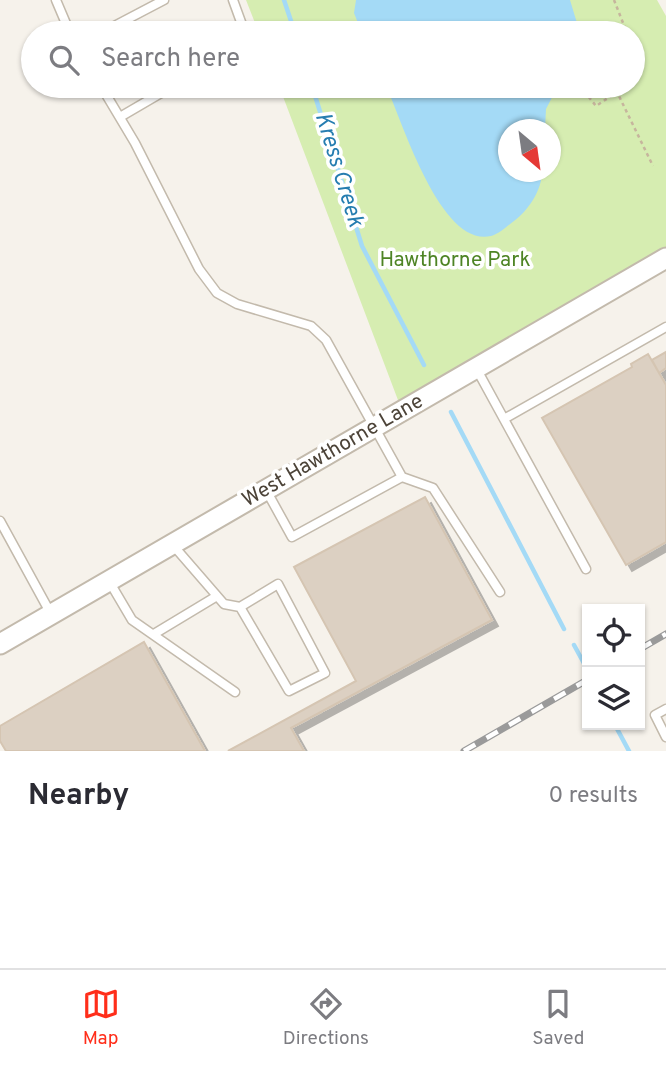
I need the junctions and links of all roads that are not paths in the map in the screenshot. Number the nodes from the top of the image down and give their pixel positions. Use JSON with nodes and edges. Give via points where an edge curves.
{"nodes":[{"id":1,"x":56,"y":0,"type":"edge"},
{"id":2,"x":164,"y":0,"type":"edge"},
{"id":3,"x":233,"y":0,"type":"edge"},
{"id":4,"x":65,"y":21,"type":"edge"},
{"id":5,"x":124,"y":21,"type":"edge"},
{"id":6,"x":241,"y":21,"type":"edge"},
{"id":7,"x":108,"y":98,"type":"edge"},
{"id":8,"x":152,"y":98,"type":"edge"},
{"id":9,"x":120,"y":117,"type":"junction"},
{"id":10,"x":666,"y":258,"type":"edge"},
{"id":11,"x":666,"y":327,"type":"edge"},
{"id":12,"x":476,"y":368,"type":"junction"},
{"id":13,"x":504,"y":419,"type":"junction"},
{"id":14,"x":375,"y":426,"type":"junction"},
{"id":15,"x":402,"y":477,"type":"junction"},
{"id":16,"x":265,"y":490,"type":"junction"},
{"id":17,"x":0,"y":521,"type":"edge"},
{"id":18,"x":172,"y":544,"type":"junction"},
{"id":19,"x":586,"y":569,"type":"dead end"},
{"id":20,"x":109,"y":581,"type":"junction"},
{"id":21,"x":500,"y":592,"type":"dead end"},
{"id":22,"x":217,"y":596,"type":"junction"},
{"id":23,"x":240,"y":607,"type":"junction"},
{"id":24,"x":51,"y":614,"type":"junction"},
{"id":25,"x":154,"y":634,"type":"junction"},
{"id":26,"x":0,"y":644,"type":"edge"},
{"id":27,"x":235,"y":692,"type":"dead end"},
{"id":28,"x":666,"y":709,"type":"edge"},
{"id":29,"x":666,"y":737,"type":"edge"}],
"edges":[{"from":1,"to":4,"type":"lane"},
{"from":2,"to":5,"type":"lane"},
{"from":3,"to":6,"type":"lane"},
{"from":7,"to":9,"type":"lane"},
{"from":8,"to":9,"type":"lane"},
{"from":9,"to":14,"type":"lane","via":[[199,269],[217,293],[311,326],[326,340]]},
{"from":10,"to":12,"type":"street","name":"West Hawthorne Lane"},
{"from":11,"to":13,"type":"lane"},
{"from":12,"to":13,"type":"lane"},
{"from":12,"to":14,"type":"street","name":"West Hawthorne Lane"},
{"from":13,"to":19,"type":"lane"},
{"from":14,"to":15,"type":"lane"},
{"from":14,"to":16,"type":"street","name":"West Hawthorne Lane"},
{"from":15,"to":16,"type":"lane","via":[[292,537]]},
{"from":15,"to":21,"type":"lane","via":[[433,488]]},
{"from":16,"to":18,"type":"street","name":"West Hawthorne Lane"},
{"from":17,"to":24,"type":"lane"},
{"from":18,"to":20,"type":"street","name":"West Hawthorne Lane"},
{"from":18,"to":22,"type":"lane"},
{"from":20,"to":24,"type":"street","name":"West Hawthorne Lane"},
{"from":20,"to":25,"type":"lane","via":[[132,620]]},
{"from":22,"to":23,"type":"lane","via":[[224,604]]},
{"from":22,"to":25,"type":"lane"},
{"from":23,"to":23,"type":"lane","via":[[289,691],[325,673],[278,584]]},
{"from":24,"to":26,"type":"street","name":"West Hawthorne Lane"},
{"from":25,"to":27,"type":"lane"},
{"from":28,"to":29,"type":"lane","via":[[654,715]]}]}
